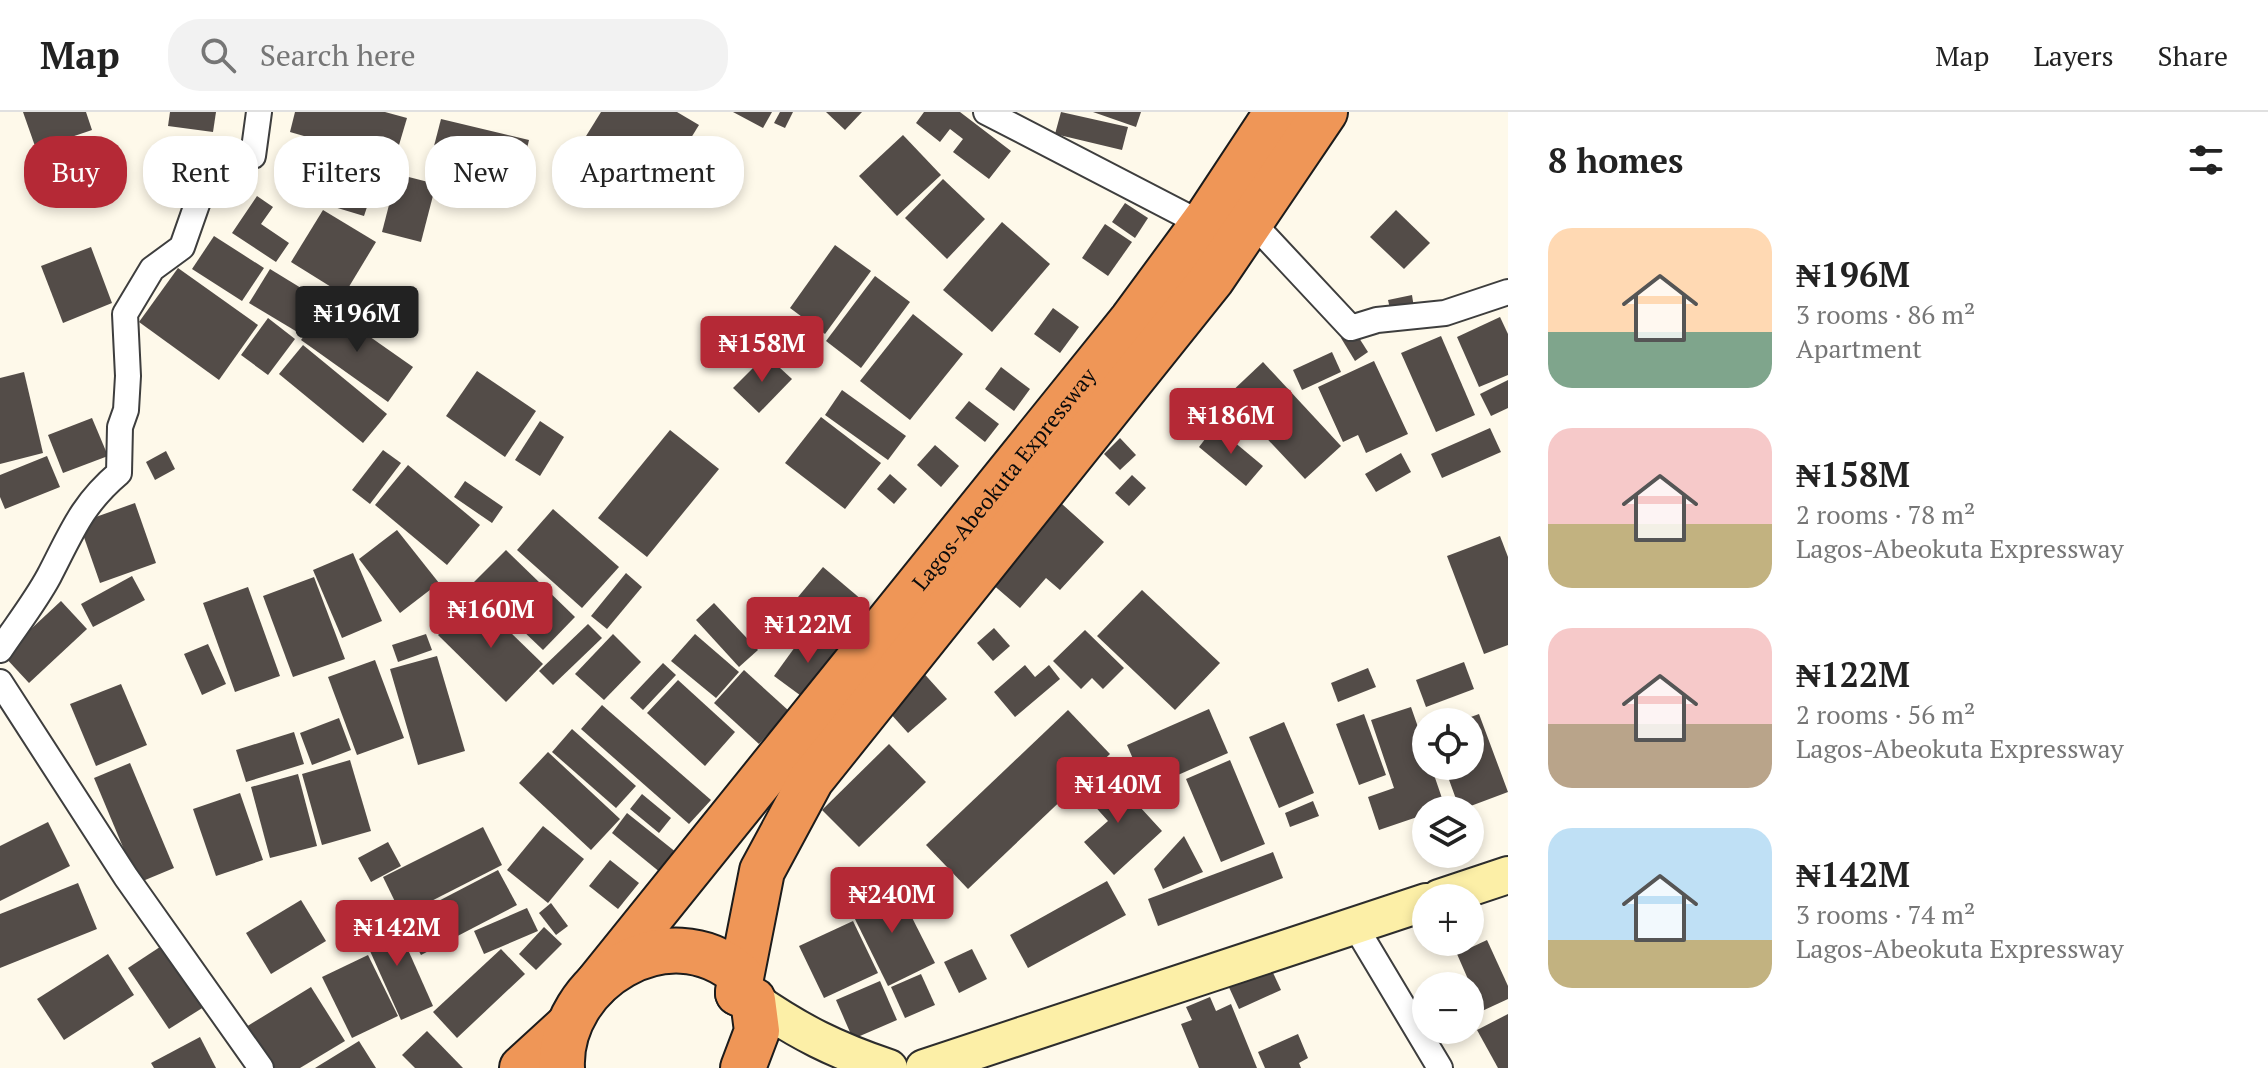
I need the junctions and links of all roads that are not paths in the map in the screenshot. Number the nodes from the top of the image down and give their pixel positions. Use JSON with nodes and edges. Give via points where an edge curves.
{"nodes":[{"id":1,"x":259,"y":112,"type":"edge"},
{"id":2,"x":986,"y":112,"type":"edge"},
{"id":3,"x":1277,"y":112,"type":"edge"},
{"id":4,"x":1325,"y":112,"type":"edge"},
{"id":5,"x":1251,"y":221,"type":"junction"},
{"id":6,"x":1202,"y":224,"type":"junction"},
{"id":7,"x":1508,"y":292,"type":"edge"},
{"id":8,"x":0,"y":650,"type":"edge"},
{"id":9,"x":0,"y":682,"type":"edge"},
{"id":10,"x":1508,"y":875,"type":"edge"},
{"id":11,"x":1481,"y":884,"type":"edge"},
{"id":12,"x":1412,"y":907,"type":"edge"},
{"id":13,"x":1355,"y":926,"type":"junction"},
{"id":14,"x":596,"y":985,"type":"junction"},
{"id":15,"x":745,"y":996,"type":"junction"},
{"id":16,"x":569,"y":1025,"type":"junction"},
{"id":17,"x":970,"y":1060,"type":"edge"},
{"id":18,"x":261,"y":1068,"type":"edge"},
{"id":19,"x":522,"y":1068,"type":"edge"},
{"id":20,"x":562,"y":1068,"type":"edge"},
{"id":21,"x":743,"y":1068,"type":"edge"},
{"id":22,"x":889,"y":1068,"type":"edge"},
{"id":23,"x":924,"y":1068,"type":"edge"},
{"id":24,"x":1440,"y":1068,"type":"edge"}],
"edges":[{"from":1,"to":8,"type":"street","via":[[253,156],[209,170],[182,247],[152,269],[125,314],[128,376],[119,473],[93,495],[78,517],[48,579]]},
{"from":2,"to":6,"type":"street"},
{"from":3,"to":6,"type":"highway","name":"Lagos-Abeokuta Expressway"},
{"from":4,"to":5,"type":"highway","name":"Lagos-Abeokuta Expressway"},
{"from":5,"to":7,"type":"street","via":[[1351,328],[1445,313]]},
{"from":5,"to":15,"type":"highway","name":"Lagos-Abeokuta Expressway","via":[[1212,279],[811,780],[762,871]]},
{"from":6,"to":14,"type":"highway","name":"Lagos-Abeokuta Expressway","via":[[1132,320]]},
{"from":9,"to":18,"type":"street","via":[[126,877]]},
{"from":10,"to":11,"type":"main road"},
{"from":12,"to":13,"type":"main road"},
{"from":13,"to":17,"type":"main road"},
{"from":13,"to":24,"type":"street"},
{"from":14,"to":15,"type":"highway","via":[[660,949],[694,949],[723,960],[740,975]]},
{"from":14,"to":16,"type":"highway","name":"Lagos-Abeokuta Expressway"},
{"from":15,"to":21,"type":"highway","via":[[757,1031]]},
{"from":15,"to":22,"type":"main road","via":[[822,1044]]},
{"from":16,"to":19,"type":"highway"},
{"from":16,"to":20,"type":"highway"},
{"from":17,"to":23,"type":"main road"}]}
